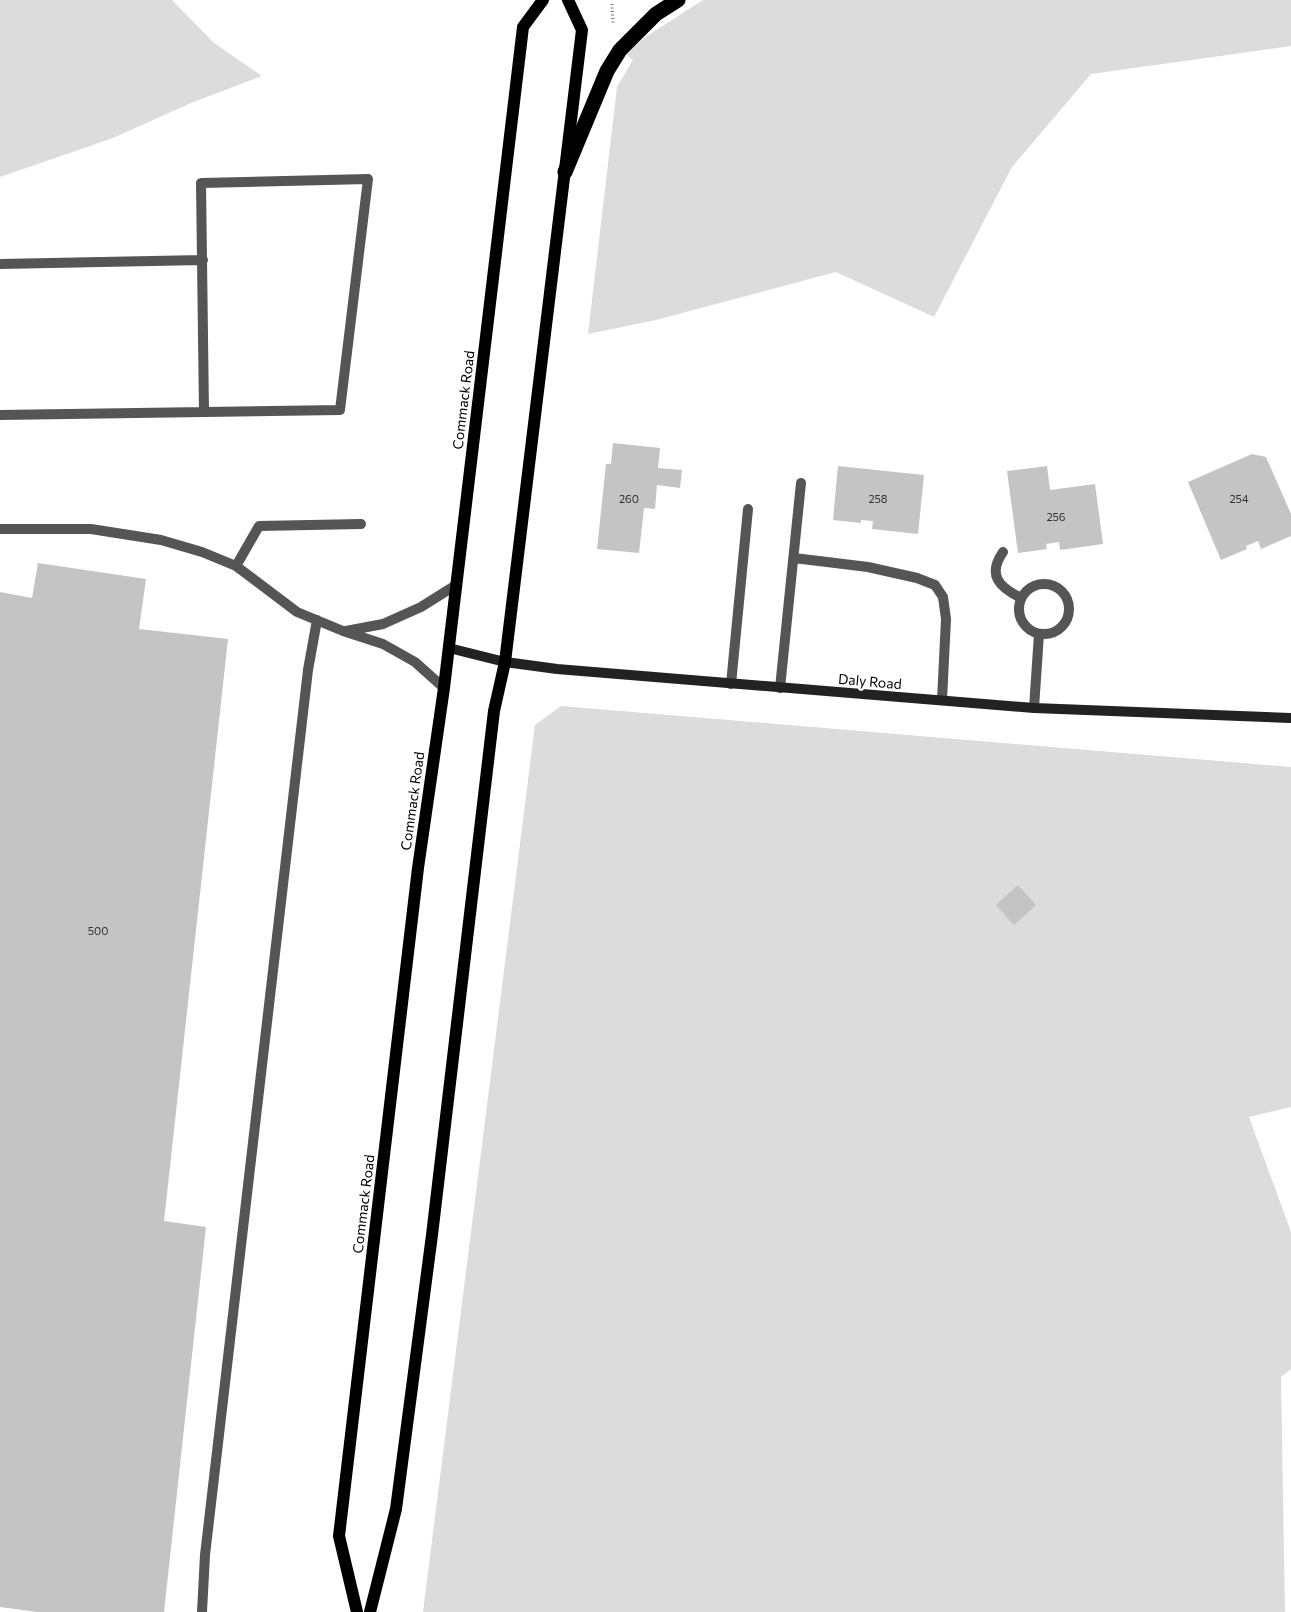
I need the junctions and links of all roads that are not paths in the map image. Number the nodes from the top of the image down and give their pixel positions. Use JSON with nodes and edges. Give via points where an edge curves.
{"nodes":[{"id":1,"x":543,"y":0,"type":"edge"},
{"id":2,"x":568,"y":0,"type":"edge"},
{"id":3,"x":678,"y":0,"type":"edge"},
{"id":4,"x":565,"y":172,"type":"junction"},
{"id":5,"x":203,"y":260,"type":"junction"},
{"id":6,"x":0,"y":264,"type":"edge"},
{"id":7,"x":204,"y":412,"type":"junction"},
{"id":8,"x":0,"y":415,"type":"edge"},
{"id":9,"x":801,"y":483,"type":"dead end"},
{"id":10,"x":748,"y":509,"type":"dead end"},
{"id":11,"x":361,"y":524,"type":"dead end"},
{"id":12,"x":0,"y":529,"type":"edge"},
{"id":13,"x":1003,"y":552,"type":"dead end"},
{"id":14,"x":794,"y":558,"type":"junction"},
{"id":15,"x":236,"y":566,"type":"junction"},
{"id":16,"x":456,"y":584,"type":"junction"},
{"id":17,"x":1021,"y":598,"type":"junction"},
{"id":18,"x":316,"y":620,"type":"junction"},
{"id":19,"x":343,"y":631,"type":"junction"},
{"id":20,"x":1039,"y":634,"type":"junction"},
{"id":21,"x":449,"y":648,"type":"junction"},
{"id":22,"x":505,"y":662,"type":"junction"},
{"id":23,"x":730,"y":684,"type":"junction"},
{"id":24,"x":444,"y":688,"type":"junction"},
{"id":25,"x":780,"y":688,"type":"junction"},
{"id":26,"x":942,"y":700,"type":"junction"},
{"id":27,"x":1034,"y":708,"type":"junction"},
{"id":28,"x":1291,"y":718,"type":"edge"},
{"id":29,"x":202,"y":1612,"type":"edge"},
{"id":30,"x":357,"y":1612,"type":"edge"},
{"id":31,"x":370,"y":1612,"type":"edge"}],
"edges":[{"from":1,"to":16,"type":"main road","name":"Commack Road","via":[[523,27]]},
{"from":2,"to":4,"type":"main road","via":[[582,30]]},
{"from":3,"to":4,"type":"highway","via":[[656,14],[620,50],[607,71]]},
{"from":4,"to":22,"type":"main road"},
{"from":5,"to":6,"type":"lane"},
{"from":5,"to":7,"type":"lane"},
{"from":5,"to":7,"type":"lane","via":[[202,183],[368,179],[340,410]]},
{"from":7,"to":8,"type":"lane"},
{"from":9,"to":14,"type":"lane"},
{"from":10,"to":23,"type":"lane"},
{"from":11,"to":15,"type":"lane","via":[[259,526]]},
{"from":12,"to":15,"type":"lane","via":[[91,529],[161,540]]},
{"from":13,"to":17,"type":"lane","via":[[997,561],[995,573],[998,581]]},
{"from":14,"to":25,"type":"lane"},
{"from":14,"to":26,"type":"lane","via":[[868,567],[935,585],[943,597],[946,619]]},
{"from":15,"to":18,"type":"lane","via":[[298,612]]},
{"from":16,"to":19,"type":"lane","via":[[421,607],[383,624]]},
{"from":16,"to":21,"type":"main road","name":"Commack Road"},
{"from":17,"to":20,"type":"lane","via":[[1020,619],[1031,631]]},
{"from":17,"to":20,"type":"lane","via":[[1028,589],[1044,584],[1060,588],[1069,603],[1068,620],[1063,627],[1056,632]]},
{"from":18,"to":19,"type":"lane"},
{"from":18,"to":29,"type":"lane","via":[[208,1535]]},
{"from":19,"to":24,"type":"lane","via":[[383,644],[415,662]]},
{"from":20,"to":27,"type":"lane"},
{"from":21,"to":22,"type":"main road","name":"Daly Road"},
{"from":21,"to":24,"type":"main road","name":"Commack Road"},
{"from":22,"to":23,"type":"main road","name":"Daly Road","via":[[557,670]]},
{"from":22,"to":31,"type":"main road","via":[[494,710],[396,1509]]},
{"from":23,"to":25,"type":"main road","name":"Daly Road"},
{"from":24,"to":30,"type":"main road","name":"Commack Road","via":[[418,868],[339,1536]]},
{"from":25,"to":26,"type":"main road","name":"Daly Road"},
{"from":26,"to":27,"type":"main road","name":"Daly Road"},
{"from":27,"to":28,"type":"main road","name":"Daly Road"}]}
